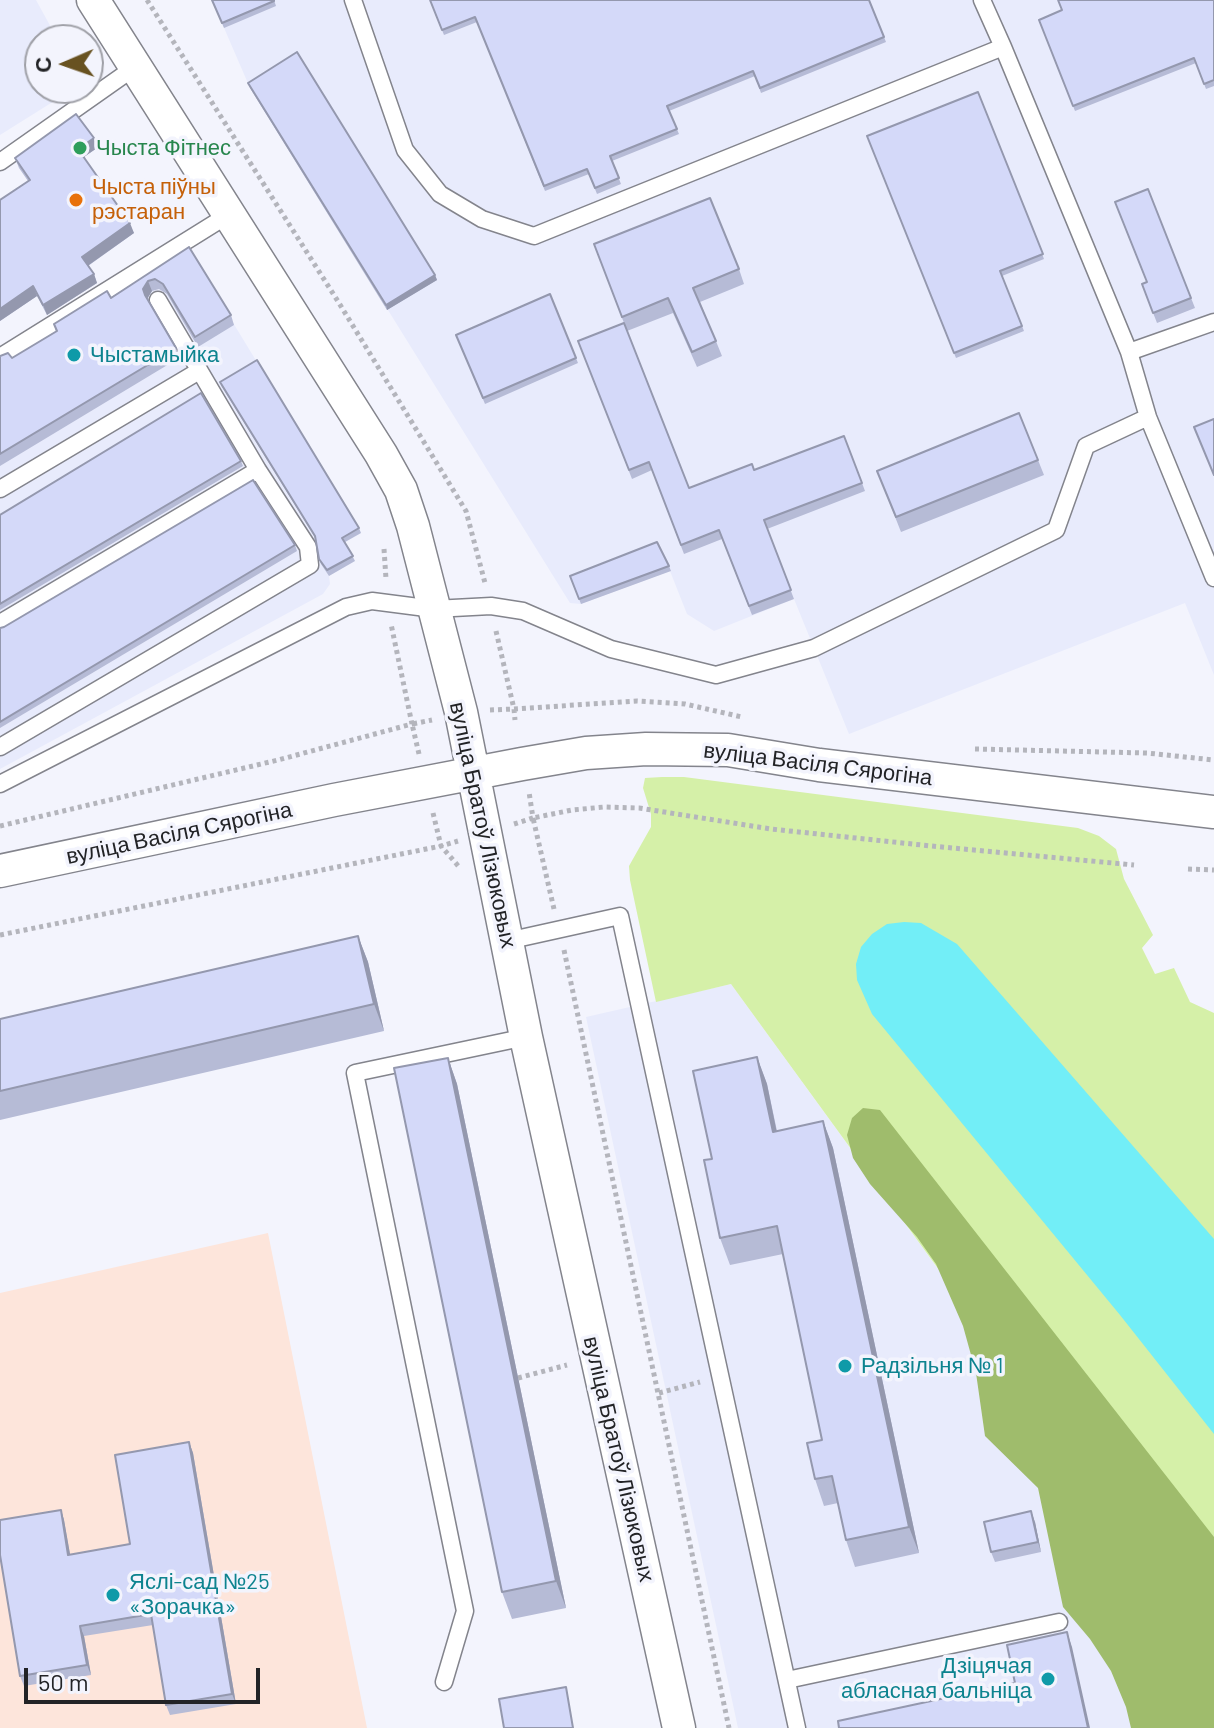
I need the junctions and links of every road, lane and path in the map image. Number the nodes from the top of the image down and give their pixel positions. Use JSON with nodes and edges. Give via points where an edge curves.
{"nodes":[{"id":1,"x":93,"y":0,"type":"edge"},
{"id":2,"x":147,"y":0,"type":"edge"},
{"id":3,"x":353,"y":0,"type":"edge"},
{"id":4,"x":982,"y":0,"type":"edge"},
{"id":5,"x":1003,"y":47,"type":"junction"},
{"id":6,"x":135,"y":67,"type":"junction"},
{"id":7,"x":0,"y":162,"type":"edge"},
{"id":8,"x":228,"y":215,"type":"junction"},
{"id":9,"x":158,"y":300,"type":"dead end"},
{"id":10,"x":1214,"y":322,"type":"edge"},
{"id":11,"x":1129,"y":352,"type":"junction"},
{"id":12,"x":0,"y":357,"type":"edge"},
{"id":13,"x":199,"y":371,"type":"junction"},
{"id":14,"x":1148,"y":417,"type":"junction"},
{"id":15,"x":258,"y":470,"type":"junction"},
{"id":16,"x":0,"y":489,"type":"edge"},
{"id":17,"x":1214,"y":578,"type":"edge"},
{"id":18,"x":387,"y":603,"type":"junction"},
{"id":19,"x":491,"y":606,"type":"junction"},
{"id":20,"x":434,"y":609,"type":"junction"},
{"id":21,"x":0,"y":623,"type":"edge"},
{"id":22,"x":514,"y":709,"type":"junction"},
{"id":23,"x":483,"y":711,"type":"dead end"},
{"id":24,"x":445,"y":717,"type":"dead end"},
{"id":25,"x":743,"y":718,"type":"dead end"},
{"id":26,"x":515,"y":720,"type":"dead end"},
{"id":27,"x":412,"y":724,"type":"junction"},
{"id":28,"x":0,"y":747,"type":"edge"},
{"id":29,"x":963,"y":749,"type":"dead end"},
{"id":30,"x":419,"y":757,"type":"dead end"},
{"id":31,"x":1214,"y":760,"type":"edge"},
{"id":32,"x":474,"y":775,"type":"junction"},
{"id":33,"x":528,"y":782,"type":"dead end"},
{"id":34,"x":0,"y":784,"type":"edge"},
{"id":35,"x":1214,"y":812,"type":"edge"},
{"id":36,"x":433,"y":813,"type":"dead end"},
{"id":37,"x":533,"y":818,"type":"junction"},
{"id":38,"x":510,"y":825,"type":"dead end"},
{"id":39,"x":0,"y":826,"type":"edge"},
{"id":40,"x":458,"y":841,"type":"dead end"},
{"id":41,"x":441,"y":846,"type":"junction"},
{"id":42,"x":1134,"y":865,"type":"dead end"},
{"id":43,"x":1188,"y":869,"type":"dead end"},
{"id":44,"x":1214,"y":870,"type":"edge"},
{"id":45,"x":0,"y":871,"type":"edge"},
{"id":46,"x":559,"y":929,"type":"junction"},
{"id":47,"x":0,"y":935,"type":"edge"},
{"id":48,"x":507,"y":941,"type":"junction"},
{"id":49,"x":526,"y":1037,"type":"junction"},
{"id":50,"x":721,"y":1376,"type":"junction"},
{"id":51,"x":659,"y":1393,"type":"junction"},
{"id":52,"x":1059,"y":1622,"type":"dead end"},
{"id":53,"x":787,"y":1680,"type":"junction"},
{"id":54,"x":444,"y":1682,"type":"dead end"},
{"id":55,"x":679,"y":1728,"type":"edge"},
{"id":56,"x":729,"y":1728,"type":"edge"},
{"id":57,"x":797,"y":1728,"type":"edge"}],
"edges":[{"from":1,"to":6,"type":"street","name":"вуліца Братоў Лізюковых"},
{"from":2,"to":19,"type":"path","via":[[466,511]]},
{"from":3,"to":5,"type":"lane","via":[[405,150],[440,194],[482,219],[534,236]]},
{"from":4,"to":5,"type":"lane"},
{"from":5,"to":11,"type":"lane"},
{"from":6,"to":7,"type":"lane"},
{"from":6,"to":8,"type":"street","name":"вуліца Братоў Лізюковых"},
{"from":8,"to":12,"type":"lane"},
{"from":8,"to":20,"type":"street","name":"вуліца Братоў Лізюковых","via":[[401,490]]},
{"from":9,"to":13,"type":"lane"},
{"from":10,"to":11,"type":"lane"},
{"from":11,"to":14,"type":"lane"},
{"from":13,"to":15,"type":"lane"},
{"from":13,"to":16,"type":"lane"},
{"from":14,"to":17,"type":"lane"},
{"from":14,"to":19,"type":"lane","via":[[1086,446],[1056,530],[814,648],[716,675],[611,649],[523,611]]},
{"from":15,"to":21,"type":"lane"},
{"from":15,"to":28,"type":"lane","via":[[308,547],[310,565]]},
{"from":18,"to":20,"type":"lane"},
{"from":18,"to":27,"type":"path"},
{"from":18,"to":34,"type":"lane","via":[[346,607]]},
{"from":19,"to":20,"type":"lane"},
{"from":19,"to":22,"type":"path"},
{"from":20,"to":32,"type":"street","name":"вуліца Братоў Лізюковых"},
{"from":22,"to":23,"type":"path"},
{"from":22,"to":25,"type":"path","via":[[637,701],[685,704]]},
{"from":22,"to":26,"type":"path"},
{"from":24,"to":27,"type":"path"},
{"from":27,"to":30,"type":"path"},
{"from":27,"to":39,"type":"path"},
{"from":29,"to":31,"type":"path","via":[[1147,753]]},
{"from":32,"to":35,"type":"street","name":"вуліца Васіля Сярогіна","via":[[586,753],[728,750]]},
{"from":32,"to":45,"type":"street","name":"вуліца Васіля Сярогіна"},
{"from":32,"to":48,"type":"street","name":"вуліца Братоў Лізюковых"},
{"from":33,"to":37,"type":"path"},
{"from":36,"to":41,"type":"path"},
{"from":37,"to":38,"type":"path"},
{"from":37,"to":42,"type":"path","via":[[588,808],[639,808],[771,829]]},
{"from":37,"to":46,"type":"path"},
{"from":40,"to":41,"type":"path"},
{"from":41,"to":47,"type":"path"},
{"from":43,"to":44,"type":"path"},
{"from":46,"to":48,"type":"lane"},
{"from":46,"to":50,"type":"lane","via":[[620,916]]},
{"from":46,"to":51,"type":"path"},
{"from":48,"to":49,"type":"street","name":"вуліца Братоў Лізюковых"},
{"from":49,"to":54,"type":"lane","via":[[355,1073],[465,1611]]},
{"from":49,"to":55,"type":"street","name":"вуліца Братоў Лізюковых"},
{"from":50,"to":51,"type":"path"},
{"from":50,"to":53,"type":"lane"},
{"from":51,"to":56,"type":"path"},
{"from":52,"to":53,"type":"lane"},
{"from":53,"to":57,"type":"lane"}]}
